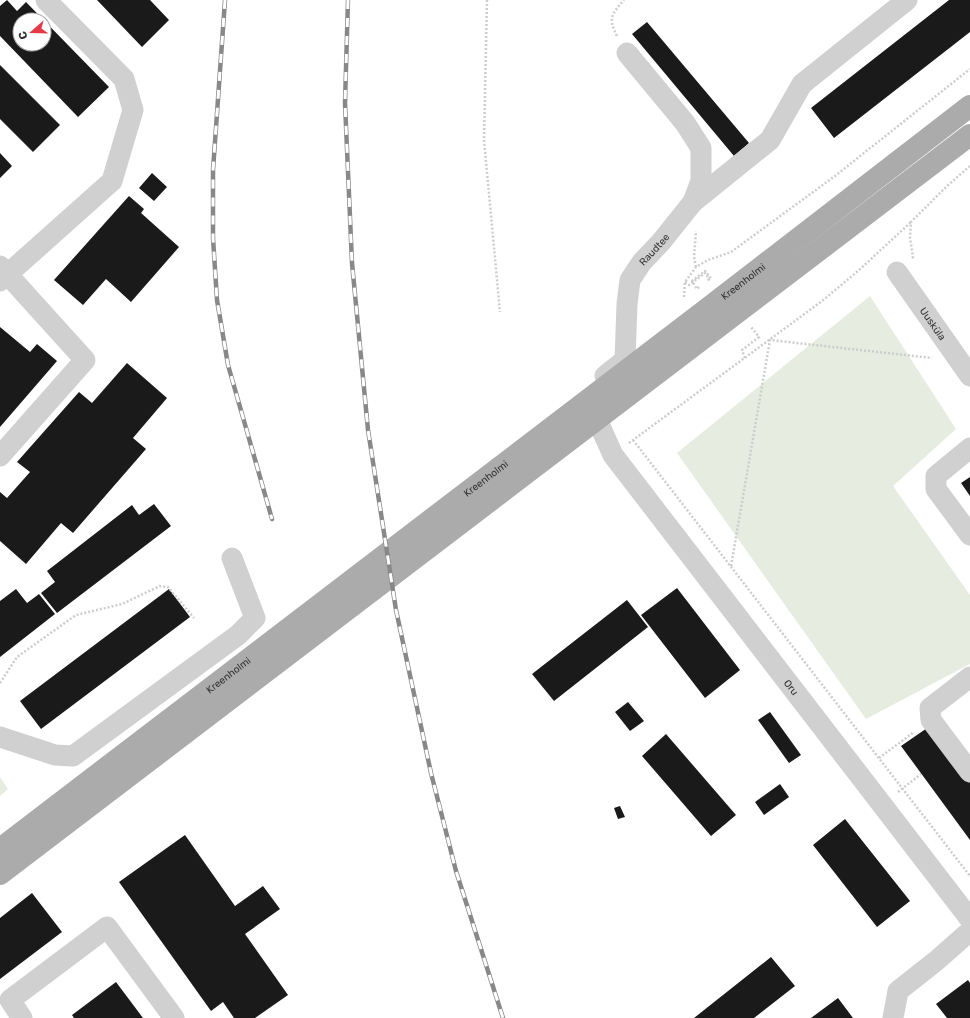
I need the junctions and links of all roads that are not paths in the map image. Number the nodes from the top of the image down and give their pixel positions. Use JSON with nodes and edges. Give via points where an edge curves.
{"nodes":[{"id":1,"x":46,"y":0,"type":"edge"},
{"id":2,"x":907,"y":0,"type":"edge"},
{"id":3,"x":627,"y":53,"type":"road end"},
{"id":4,"x":970,"y":106,"type":"edge"},
{"id":5,"x":970,"y":134,"type":"edge"},
{"id":6,"x":693,"y":202,"type":"junction"},
{"id":7,"x":897,"y":272,"type":"road end"},
{"id":8,"x":3,"y":274,"type":"edge"},
{"id":9,"x":964,"y":369,"type":"edge"},
{"id":10,"x":970,"y":448,"type":"edge"},
{"id":11,"x":613,"y":455,"type":"joint"},
{"id":12,"x":0,"y":456,"type":"edge"},
{"id":13,"x":970,"y":535,"type":"edge"},
{"id":14,"x":232,"y":558,"type":"dead end"},
{"id":15,"x":970,"y":677,"type":"edge"},
{"id":16,"x":0,"y":737,"type":"edge"},
{"id":17,"x":970,"y":772,"type":"edge"},
{"id":18,"x":46,"y":827,"type":"junction"},
{"id":19,"x":0,"y":849,"type":"edge"},
{"id":20,"x":0,"y":874,"type":"edge"},
{"id":21,"x":970,"y":919,"type":"edge"},
{"id":22,"x":970,"y":931,"type":"edge"},
{"id":23,"x":22,"y":1018,"type":"edge"},
{"id":24,"x":174,"y":1018,"type":"edge"},
{"id":25,"x":893,"y":1018,"type":"edge"}],
"edges":[{"from":1,"to":8,"type":"street","via":[[124,79],[133,110],[112,181]]},
{"from":2,"to":6,"type":"street","via":[[802,84],[770,140]]},
{"from":3,"to":6,"type":"street","name":"Raudtee","via":[[685,122],[701,148],[701,180]]},
{"from":4,"to":18,"type":"main road","name":"Kreenholmi"},
{"from":5,"to":18,"type":"main road","name":"Kreenholmi","via":[[720,326]]},
{"from":6,"to":11,"type":"street","name":"Raudtee","via":[[630,280],[625,360],[587,389]]},
{"from":7,"to":9,"type":"street","name":"Uusküla"},
{"from":8,"to":12,"type":"street","via":[[85,360]]},
{"from":10,"to":13,"type":"street","via":[[936,476],[936,489]]},
{"from":11,"to":21,"type":"street","name":"Oru"},
{"from":14,"to":16,"type":"street","via":[[255,618],[238,635],[73,756],[55,756]]},
{"from":15,"to":17,"type":"street","via":[[930,708],[931,720]]},
{"from":18,"to":19,"type":"main road","name":"Kreenholmi"},
{"from":18,"to":20,"type":"main road","name":"Kreenholmi"},
{"from":22,"to":25,"type":"street","via":[[898,991]]},
{"from":23,"to":24,"type":"street","via":[[10,1000],[107,927]]}]}
